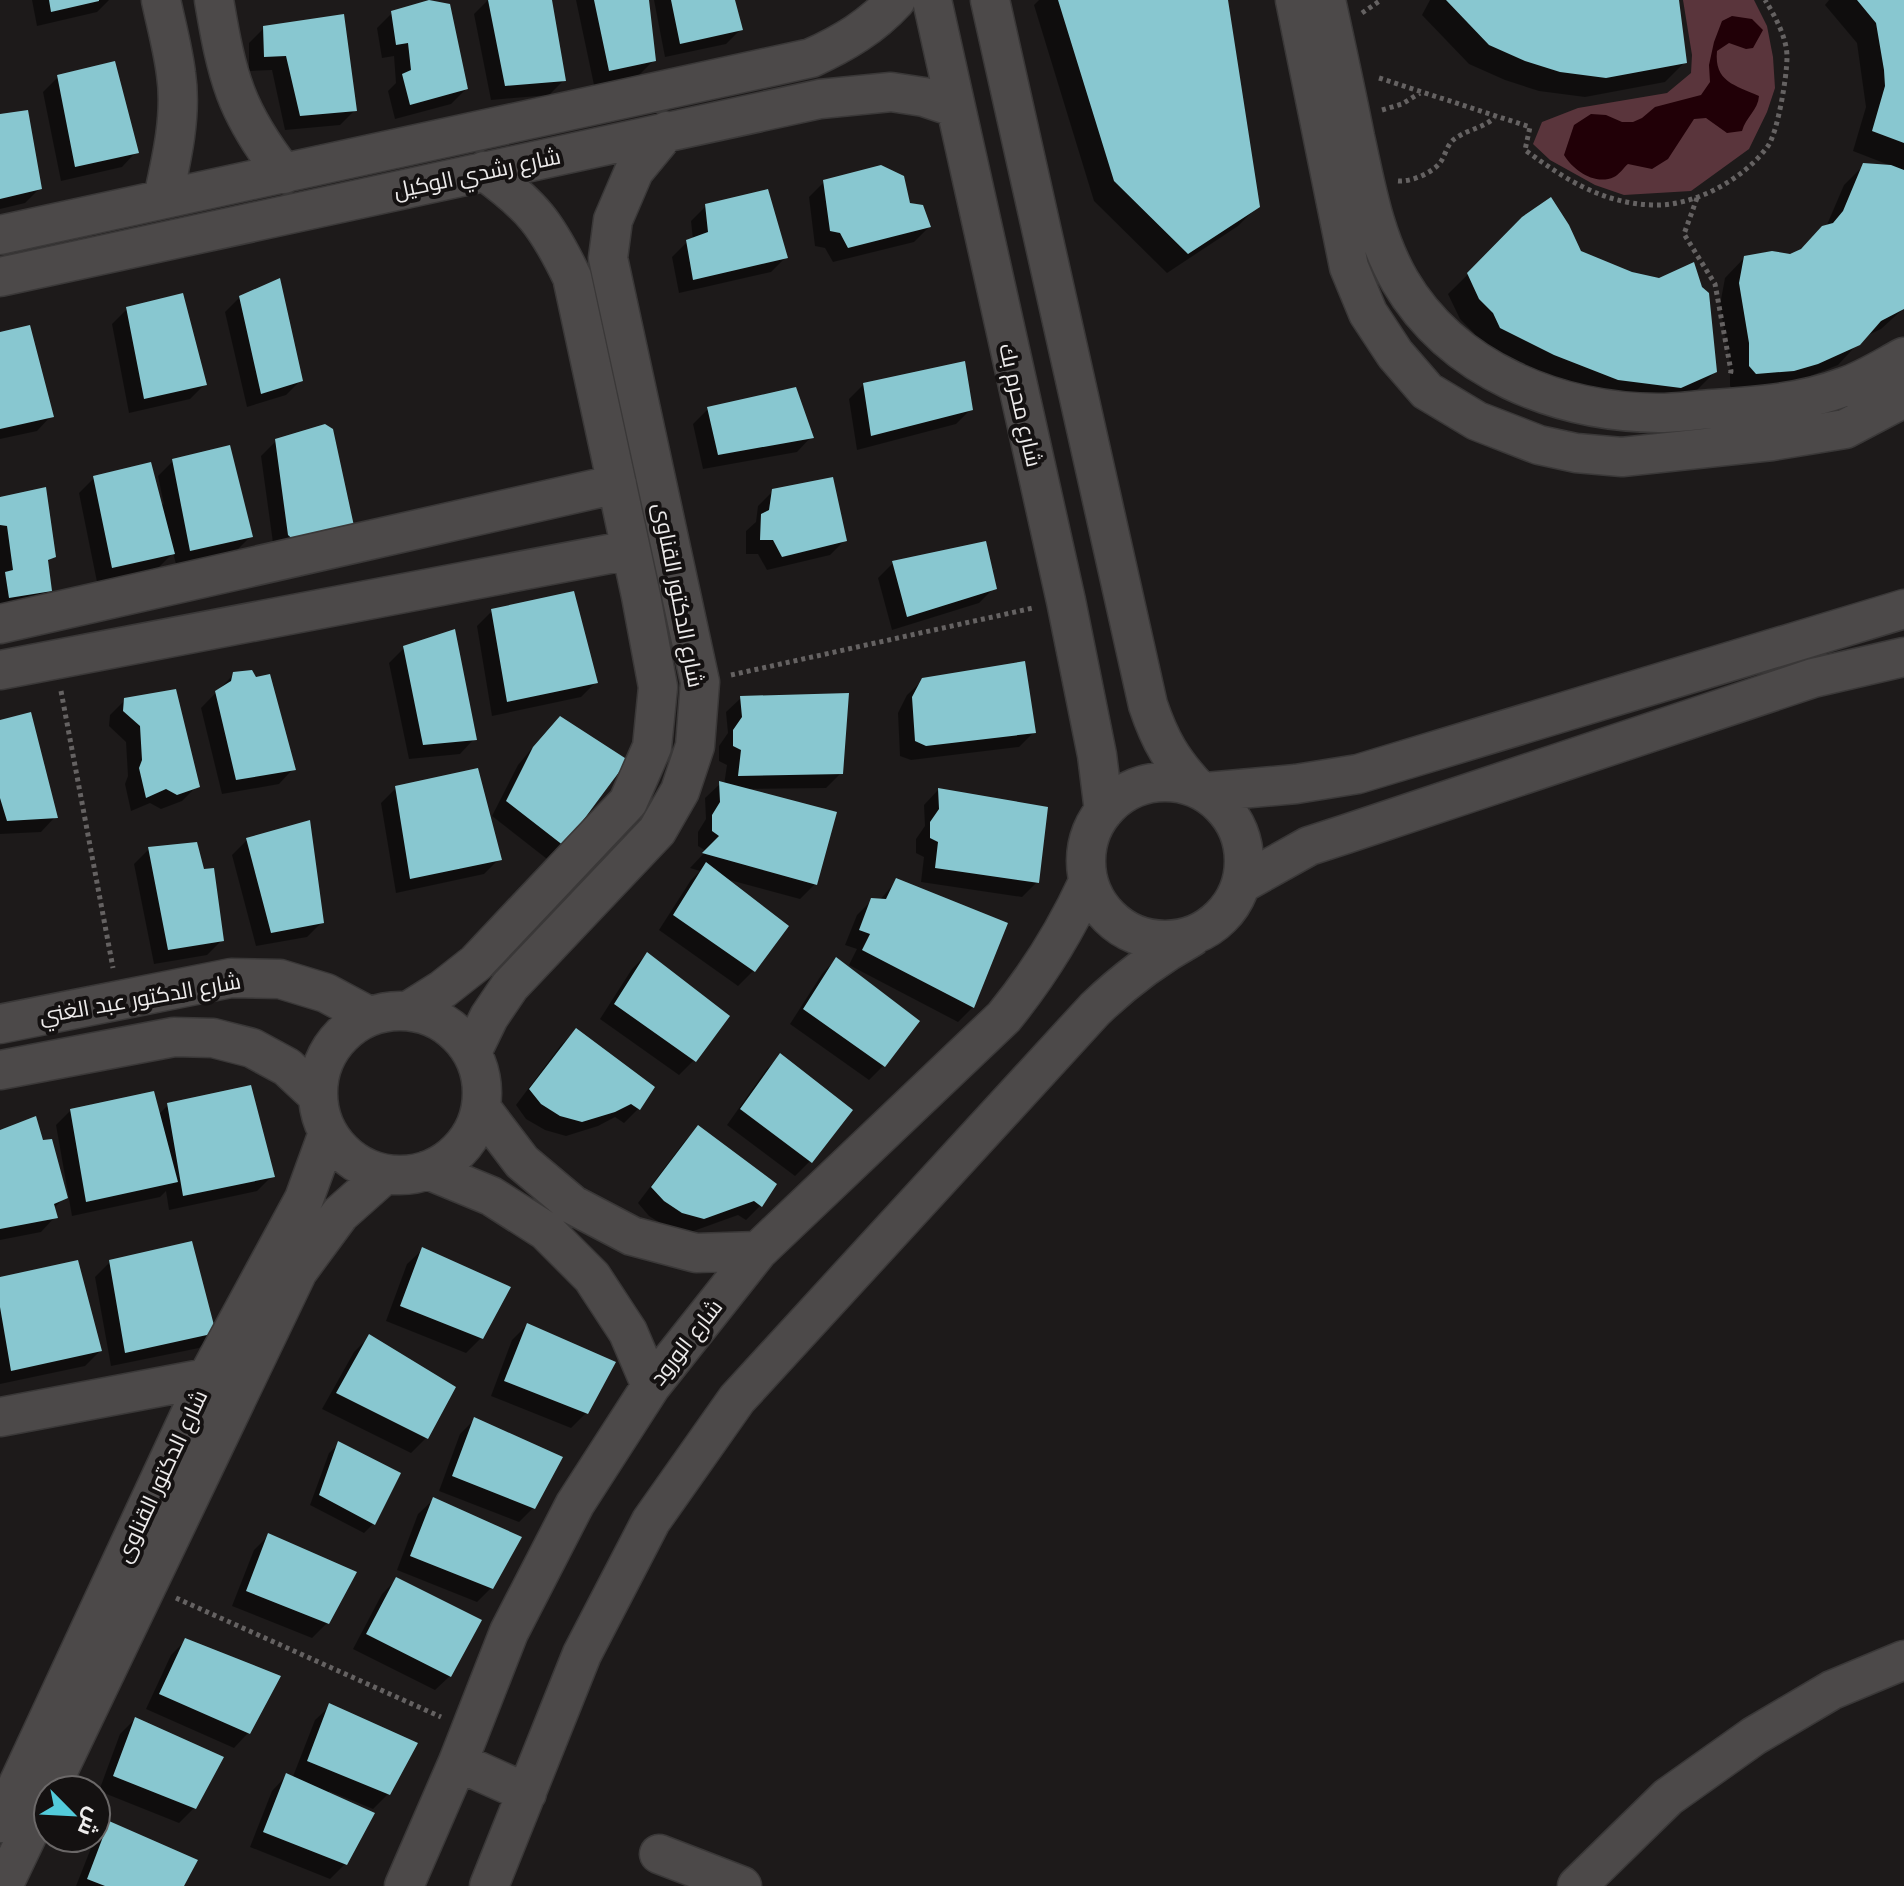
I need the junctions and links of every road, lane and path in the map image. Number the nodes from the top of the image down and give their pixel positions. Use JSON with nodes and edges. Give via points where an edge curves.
{"nodes":[{"id":1,"x":161,"y":0,"type":"edge"},
{"id":2,"x":214,"y":0,"type":"edge"},
{"id":3,"x":896,"y":0,"type":"edge"},
{"id":4,"x":932,"y":0,"type":"edge"},
{"id":5,"x":990,"y":0,"type":"edge"},
{"id":6,"x":1295,"y":0,"type":"edge"},
{"id":7,"x":1326,"y":0,"type":"edge"},
{"id":8,"x":1765,"y":0,"type":"edge"},
{"id":9,"x":811,"y":58,"type":"junction"},
{"id":10,"x":1340,"y":65,"type":"junction"},
{"id":11,"x":820,"y":99,"type":"junction"},
{"id":12,"x":954,"y":107,"type":"junction"},
{"id":13,"x":1495,"y":117,"type":"junction"},
{"id":14,"x":667,"y":131,"type":"junction"},
{"id":15,"x":1361,"y":163,"type":"junction"},
{"id":16,"x":484,"y":171,"type":"junction"},
{"id":17,"x":284,"y":174,"type":"junction"},
{"id":18,"x":163,"y":198,"type":"junction"},
{"id":19,"x":1697,"y":198,"type":"junction"},
{"id":20,"x":0,"y":235,"type":"edge"},
{"id":21,"x":0,"y":277,"type":"edge"},
{"id":22,"x":1457,"y":347,"type":"junction"},
{"id":23,"x":1904,"y":357,"type":"edge"},
{"id":24,"x":1500,"y":377,"type":"junction"},
{"id":25,"x":1427,"y":391,"type":"junction"},
{"id":26,"x":1904,"y":398,"type":"edge"},
{"id":27,"x":1716,"y":409,"type":"junction"},
{"id":28,"x":1477,"y":421,"type":"junction"},
{"id":29,"x":617,"y":484,"type":"junction"},
{"id":30,"x":630,"y":550,"type":"junction"},
{"id":31,"x":681,"y":586,"type":"junction"},
{"id":32,"x":641,"y":596,"type":"junction"},
{"id":33,"x":1066,"y":601,"type":"junction"},
{"id":34,"x":1904,"y":609,"type":"edge"},
{"id":35,"x":0,"y":624,"type":"edge"},
{"id":36,"x":1904,"y":657,"type":"edge"},
{"id":37,"x":54,"y":659,"type":"junction"},
{"id":38,"x":0,"y":670,"type":"edge"},
{"id":39,"x":700,"y":682,"type":"junction"},
{"id":40,"x":1202,"y":790,"type":"junction"},
{"id":41,"x":1104,"y":811,"type":"junction"},
{"id":42,"x":1088,"y":882,"type":"junction"},
{"id":43,"x":1241,"y":884,"type":"junction"},
{"id":44,"x":1192,"y":937,"type":"junction"},
{"id":45,"x":119,"y":1000,"type":"junction"},
{"id":46,"x":408,"y":1011,"type":"junction"},
{"id":47,"x":369,"y":1016,"type":"junction"},
{"id":48,"x":0,"y":1024,"type":"edge"},
{"id":49,"x":472,"y":1052,"type":"junction"},
{"id":50,"x":0,"y":1070,"type":"edge"},
{"id":51,"x":317,"y":1095,"type":"junction"},
{"id":52,"x":481,"y":1108,"type":"junction"},
{"id":53,"x":328,"y":1133,"type":"junction"},
{"id":54,"x":428,"y":1170,"type":"junction"},
{"id":55,"x":385,"y":1174,"type":"junction"},
{"id":56,"x":758,"y":1251,"type":"junction"},
{"id":57,"x":207,"y":1378,"type":"junction"},
{"id":58,"x":651,"y":1386,"type":"junction"},
{"id":59,"x":0,"y":1417,"type":"edge"},
{"id":60,"x":147,"y":1585,"type":"junction"},
{"id":61,"x":1904,"y":1660,"type":"edge"},
{"id":62,"x":465,"y":1746,"type":"junction"},
{"id":63,"x":56,"y":1774,"type":"edge"},
{"id":64,"x":527,"y":1793,"type":"junction"},
{"id":65,"x":0,"y":1823,"type":"edge"},
{"id":66,"x":32,"y":1825,"type":"edge"},
{"id":67,"x":659,"y":1854,"type":"dead end"},
{"id":68,"x":3,"y":1886,"type":"edge"},
{"id":69,"x":404,"y":1886,"type":"edge"},
{"id":70,"x":489,"y":1886,"type":"edge"},
{"id":71,"x":742,"y":1886,"type":"edge"},
{"id":72,"x":1577,"y":1886,"type":"edge"}],
"edges":[{"from":1,"to":18,"type":"street","via":[[177,76],[172,158]]},
{"from":2,"to":17,"type":"street","via":[[226,71],[240,108]]},
{"from":3,"to":9,"type":"street","name":"شارع رشدي الوكيل","via":[[848,42]]},
{"from":4,"to":12,"type":"street","name":"شارع محرم بك"},
{"from":5,"to":40,"type":"street","via":[[1148,705],[1170,755]]},
{"from":6,"to":25,"type":"street","via":[[1349,267],[1368,313]]},
{"from":7,"to":10,"type":"street"},
{"from":8,"to":19,"type":"path","via":[[1787,54],[1783,97],[1769,144],[1739,175]]},
{"from":9,"to":11,"type":"street"},
{"from":9,"to":17,"type":"street","name":"شارع رشدي الوكيل"},
{"from":10,"to":13,"type":"path"},
{"from":10,"to":15,"type":"street"},
{"from":11,"to":12,"type":"street","name":"شارع رشدي الوكيل","via":[[891,92]]},
{"from":11,"to":14,"type":"street","name":"شارع رشدي الوكيل"},
{"from":12,"to":33,"type":"street","name":"شارع محرم بك"},
{"from":13,"to":15,"type":"path","via":[[1451,141],[1439,165],[1408,181],[1380,179]]},
{"from":13,"to":19,"type":"path","via":[[1530,127],[1525,150],[1582,188],[1655,205]]},
{"from":14,"to":16,"type":"street","name":"شارع رشدي الوكيل"},
{"from":14,"to":31,"type":"street","name":"شارع الدكتور القناوى","via":[[634,171],[613,220],[608,258]]},
{"from":15,"to":22,"type":"street","via":[[1381,242],[1400,281]]},
{"from":16,"to":21,"type":"street","name":"شارع رشدي الوكيل"},
{"from":16,"to":29,"type":"street","name":"شارع الدكتور القناوى","via":[[522,199],[551,235],[572,277]]},
{"from":17,"to":18,"type":"street","name":"شارع رشدي الوكيل"},
{"from":18,"to":20,"type":"street","name":"شارع رشدي الوكيل"},
{"from":19,"to":27,"type":"path","via":[[1684,234],[1715,284],[1731,371]]},
{"from":22,"to":24,"type":"street"},
{"from":22,"to":25,"type":"street","via":[[1448,373]]},
{"from":23,"to":27,"type":"street","via":[[1845,387],[1782,404]]},
{"from":24,"to":27,"type":"street","via":[[1601,409]]},
{"from":24,"to":28,"type":"street","via":[[1485,397]]},
{"from":25,"to":28,"type":"street"},
{"from":26,"to":28,"type":"street","via":[[1845,429],[1622,457],[1539,445]]},
{"from":29,"to":30,"type":"street","name":"شارع الدكتور القناوى"},
{"from":29,"to":35,"type":"street"},
{"from":30,"to":32,"type":"street","name":"شارع الدكتور القناوى"},
{"from":30,"to":37,"type":"street"},
{"from":31,"to":32,"type":"street"},
{"from":31,"to":39,"type":"street","name":"شارع الدكتور القناوى"},
{"from":32,"to":46,"type":"street","name":"شارع الدكتور القناوى","via":[[658,687],[652,747],[628,802],[476,963]]},
{"from":33,"to":39,"type":"path"},
{"from":33,"to":41,"type":"street","name":"شارع محرم بك"},
{"from":34,"to":40,"type":"street","via":[[1358,774]]},
{"from":36,"to":43,"type":"street","via":[[1813,678],[1309,846]]},
{"from":37,"to":38,"type":"street"},
{"from":37,"to":45,"type":"path"},
{"from":39,"to":49,"type":"street","name":"شارع الدكتور القناوى","via":[[695,746],[680,791],[657,831],[510,986]]},
{"from":40,"to":41,"type":"street","via":[[1146,784]]},
{"from":40,"to":43,"type":"street","via":[[1239,832],[1245,858]]},
{"from":41,"to":42,"type":"street","via":[[1088,845]]},
{"from":42,"to":44,"type":"street","via":[[1106,915],[1137,936],[1155,941]]},
{"from":42,"to":56,"type":"street","name":"شارع الورود","via":[[1038,976],[1004,1017]]},
{"from":43,"to":44,"type":"street","via":[[1223,916]]},
{"from":44,"to":64,"type":"street","via":[[1124,981],[1095,1009],[737,1399],[651,1521],[582,1654]]},
{"from":45,"to":47,"type":"street","name":"شارع الدكتور عبد الغني","via":[[231,978],[280,979],[326,993]]},
{"from":45,"to":48,"type":"street","name":"شارع الدكتور عبد الغني"},
{"from":46,"to":47,"type":"street"},
{"from":46,"to":49,"type":"street","via":[[433,1017],[455,1031]]},
{"from":47,"to":51,"type":"street","via":[[347,1029],[331,1048]]},
{"from":49,"to":52,"type":"street","via":[[481,1079]]},
{"from":50,"to":51,"type":"street","name":"شارع الدكتور عبد الغني","via":[[174,1037],[213,1038],[252,1048],[287,1067]]},
{"from":51,"to":53,"type":"street"},
{"from":52,"to":54,"type":"street","via":[[471,1134],[453,1156]]},
{"from":52,"to":56,"type":"street","via":[[522,1162],[573,1205],[632,1236],[696,1253]]},
{"from":53,"to":55,"type":"street","via":[[360,1165]]},
{"from":53,"to":57,"type":"street","name":"شارع الدكتور القناوى","via":[[304,1199]]},
{"from":54,"to":55,"type":"street"},
{"from":54,"to":58,"type":"street","via":[[491,1196],[546,1231],[592,1277],[628,1332]]},
{"from":55,"to":60,"type":"street","name":"شارع الدكتور القناوى","via":[[340,1214],[298,1271]]},
{"from":56,"to":58,"type":"street","name":"شارع الورود"},
{"from":57,"to":59,"type":"street"},
{"from":57,"to":65,"type":"street","name":"شارع الدكتور القناوى"},
{"from":58,"to":62,"type":"street","name":"شارع الورود","via":[[568,1516],[509,1632]]},
{"from":60,"to":62,"type":"path"},
{"from":60,"to":63,"type":"street","name":"شارع الدكتور القناوى"},
{"from":61,"to":72,"type":"street","via":[[1832,1690],[1754,1736],[1668,1797]]},
{"from":62,"to":64,"type":"street"},
{"from":62,"to":69,"type":"street","name":"شارع الورود"},
{"from":64,"to":70,"type":"street"},
{"from":66,"to":68,"type":"street","name":"شارع الدكتور القناوى"},
{"from":67,"to":71,"type":"street"}]}
